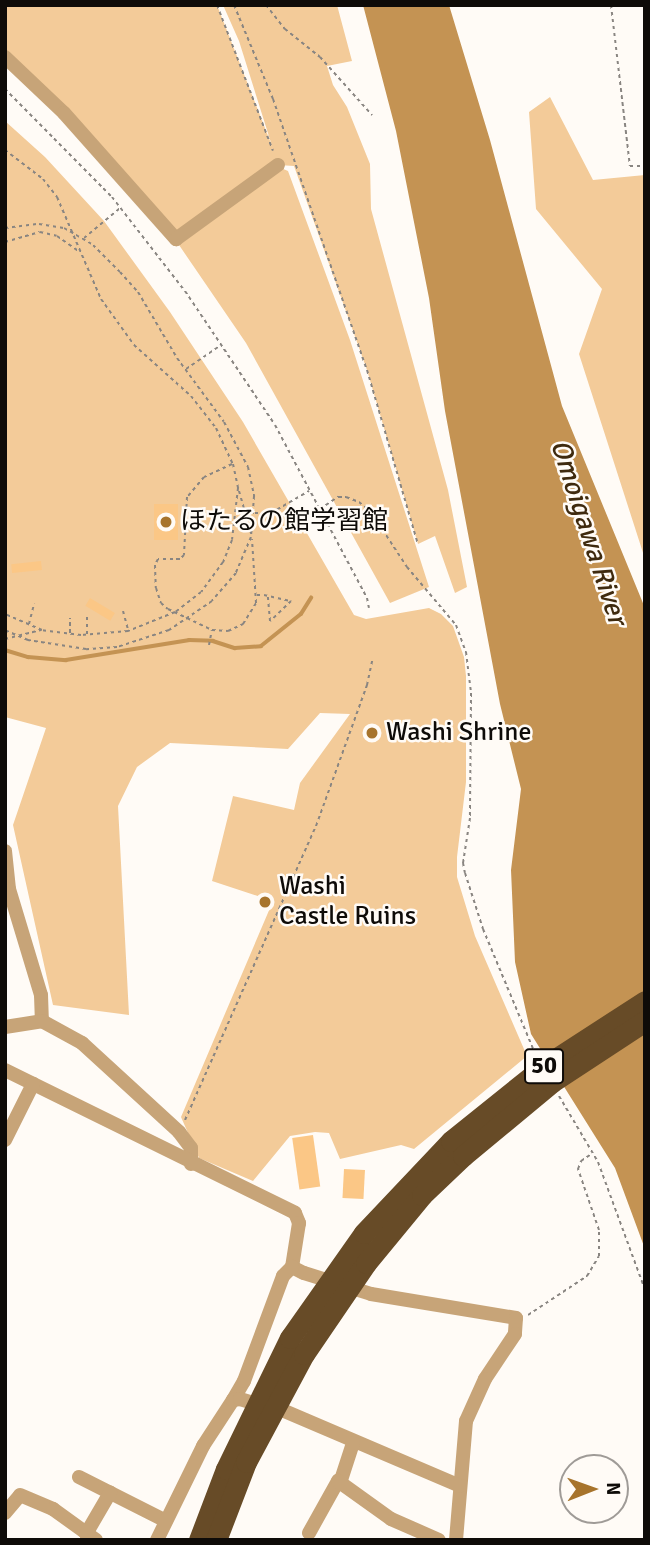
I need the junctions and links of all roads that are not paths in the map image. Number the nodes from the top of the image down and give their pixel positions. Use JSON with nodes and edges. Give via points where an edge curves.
{"nodes":[{"id":1,"x":5,"y":57,"type":"edge"},
{"id":2,"x":278,"y":165,"type":"road end"},
{"id":3,"x":5,"y":851,"type":"edge"},
{"id":4,"x":645,"y":1001,"type":"edge"},
{"id":5,"x":41,"y":1021,"type":"junction"},
{"id":6,"x":645,"y":1021,"type":"edge"},
{"id":7,"x":5,"y":1027,"type":"edge"},
{"id":8,"x":5,"y":1070,"type":"edge"},
{"id":9,"x":33,"y":1084,"type":"junction"},
{"id":10,"x":5,"y":1140,"type":"edge"},
{"id":11,"x":457,"y":1148,"type":"junction"},
{"id":12,"x":191,"y":1164,"type":"junction"},
{"id":13,"x":292,"y":1267,"type":"junction"},
{"id":14,"x":327,"y":1282,"type":"junction"},
{"id":15,"x":349,"y":1289,"type":"junction"},
{"id":16,"x":233,"y":1400,"type":"junction"},
{"id":17,"x":266,"y":1410,"type":"junction"},
{"id":18,"x":353,"y":1443,"type":"junction"},
{"id":19,"x":226,"y":1469,"type":"junction"},
{"id":20,"x":79,"y":1477,"type":"dead end"},
{"id":21,"x":340,"y":1483,"type":"junction"},
{"id":22,"x":460,"y":1486,"type":"junction"},
{"id":23,"x":110,"y":1493,"type":"junction"},
{"id":24,"x":5,"y":1513,"type":"edge"},
{"id":25,"x":166,"y":1521,"type":"junction"},
{"id":26,"x":309,"y":1533,"type":"dead end"},
{"id":27,"x":91,"y":1537,"type":"edge"},
{"id":28,"x":157,"y":1540,"type":"edge"},
{"id":29,"x":184,"y":1540,"type":"edge"},
{"id":30,"x":199,"y":1540,"type":"edge"},
{"id":31,"x":216,"y":1540,"type":"edge"},
{"id":32,"x":229,"y":1540,"type":"edge"},
{"id":33,"x":439,"y":1540,"type":"edge"},
{"id":34,"x":456,"y":1540,"type":"edge"}],
"edges":[{"from":1,"to":2,"type":"street","via":[[64,113],[176,239]]},
{"from":3,"to":5,"type":"street","via":[[9,889],[41,995]]},
{"from":4,"to":11,"type":"highway","number":"50","bridge":true,"via":[[552,1060]]},
{"from":5,"to":7,"type":"street"},
{"from":5,"to":12,"type":"street","via":[[82,1043],[179,1132],[191,1148]]},
{"from":6,"to":11,"type":"highway","number":"50","bridge":true},
{"from":8,"to":9,"type":"street"},
{"from":9,"to":10,"type":"street"},
{"from":9,"to":12,"type":"street"},
{"from":11,"to":14,"type":"highway","number":"50","via":[[378,1216]]},
{"from":11,"to":15,"type":"highway","number":"50"},
{"from":12,"to":13,"type":"street","via":[[295,1213],[299,1223]]},
{"from":13,"to":14,"type":"street"},
{"from":13,"to":16,"type":"street","via":[[283,1276]]},
{"from":14,"to":15,"type":"street"},
{"from":14,"to":17,"type":"highway","number":"50","via":[[290,1338]]},
{"from":15,"to":17,"type":"highway","number":"50"},
{"from":15,"to":22,"type":"street","via":[[518,1321],[516,1334],[485,1379],[466,1422]]},
{"from":16,"to":17,"type":"street"},
{"from":16,"to":25,"type":"street"},
{"from":17,"to":18,"type":"street"},
{"from":17,"to":19,"type":"highway","number":"50"},
{"from":17,"to":31,"type":"highway","number":"50"},
{"from":17,"to":32,"type":"highway"},
{"from":18,"to":21,"type":"street"},
{"from":18,"to":22,"type":"street"},
{"from":19,"to":29,"type":"highway","via":[[200,1499]]},
{"from":19,"to":30,"type":"highway","number":"50"},
{"from":20,"to":23,"type":"street"},
{"from":21,"to":26,"type":"street","via":[[334,1485]]},
{"from":21,"to":33,"type":"street","via":[[391,1519]]},
{"from":22,"to":34,"type":"street"},
{"from":23,"to":25,"type":"street"},
{"from":23,"to":27,"type":"street"},
{"from":24,"to":27,"type":"street","via":[[20,1495],[53,1509]]},
{"from":25,"to":28,"type":"street"}]}
